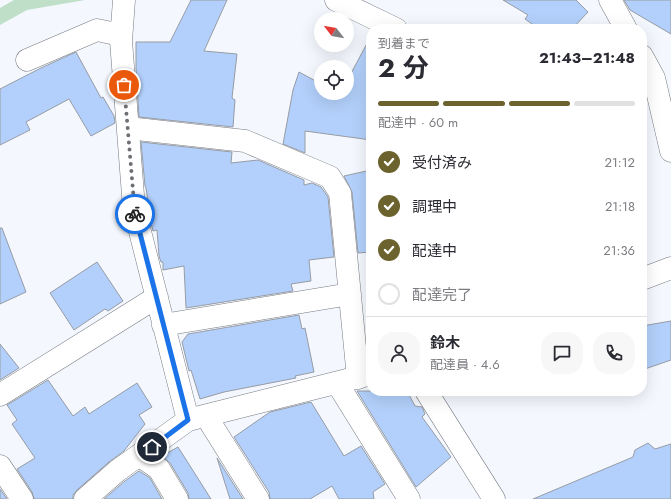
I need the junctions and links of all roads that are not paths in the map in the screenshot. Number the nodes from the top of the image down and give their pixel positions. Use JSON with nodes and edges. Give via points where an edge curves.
{"nodes":[{"id":1,"x":124,"y":0,"type":"edge"},
{"id":2,"x":336,"y":0,"type":"edge"},
{"id":3,"x":610,"y":0,"type":"edge"},
{"id":4,"x":386,"y":24,"type":"edge"},
{"id":5,"x":623,"y":24,"type":"edge"},
{"id":6,"x":121,"y":35,"type":"junction"},
{"id":7,"x":27,"y":60,"type":"dead end"},
{"id":8,"x":647,"y":67,"type":"edge"},
{"id":9,"x":128,"y":128,"type":"junction"},
{"id":10,"x":671,"y":151,"type":"edge"},
{"id":11,"x":671,"y":268,"type":"edge"},
{"id":12,"x":647,"y":277,"type":"edge"},
{"id":13,"x":350,"y":294,"type":"junction"},
{"id":14,"x":157,"y":297,"type":"junction"},
{"id":15,"x":164,"y":326,"type":"junction"},
{"id":16,"x":364,"y":376,"type":"edge"},
{"id":17,"x":337,"y":383,"type":"junction"},
{"id":18,"x":0,"y":395,"type":"edge"},
{"id":19,"x":429,"y":396,"type":"edge"},
{"id":20,"x":197,"y":418,"type":"junction"},
{"id":21,"x":140,"y":456,"type":"junction"},
{"id":22,"x":0,"y":466,"type":"edge"},
{"id":23,"x":22,"y":499,"type":"edge"},
{"id":24,"x":85,"y":499,"type":"edge"},
{"id":25,"x":177,"y":499,"type":"edge"},
{"id":26,"x":258,"y":499,"type":"edge"},
{"id":27,"x":410,"y":499,"type":"edge"},
{"id":28,"x":494,"y":499,"type":"edge"}],
"edges":[{"from":1,"to":6,"type":"street"},
{"from":2,"to":4,"type":"street"},
{"from":3,"to":5,"type":"street"},
{"from":6,"to":7,"type":"street","via":[[97,30]]},
{"from":6,"to":9,"type":"street"},
{"from":8,"to":10,"type":"street","via":[[654,78]]},
{"from":9,"to":13,"type":"street","via":[[245,141],[330,177],[340,193]]},
{"from":9,"to":14,"type":"street","via":[[134,208]]},
{"from":11,"to":12,"type":"street"},
{"from":13,"to":15,"type":"street"},
{"from":13,"to":16,"type":"street"},
{"from":14,"to":15,"type":"street"},
{"from":14,"to":18,"type":"street"},
{"from":15,"to":20,"type":"street"},
{"from":16,"to":17,"type":"street"},
{"from":17,"to":20,"type":"street"},
{"from":17,"to":27,"type":"street"},
{"from":19,"to":28,"type":"street"},
{"from":20,"to":21,"type":"street"},
{"from":20,"to":26,"type":"street"},
{"from":21,"to":24,"type":"street","via":[[117,471]]},
{"from":21,"to":25,"type":"street","via":[[159,469]]},
{"from":22,"to":23,"type":"street"}]}
